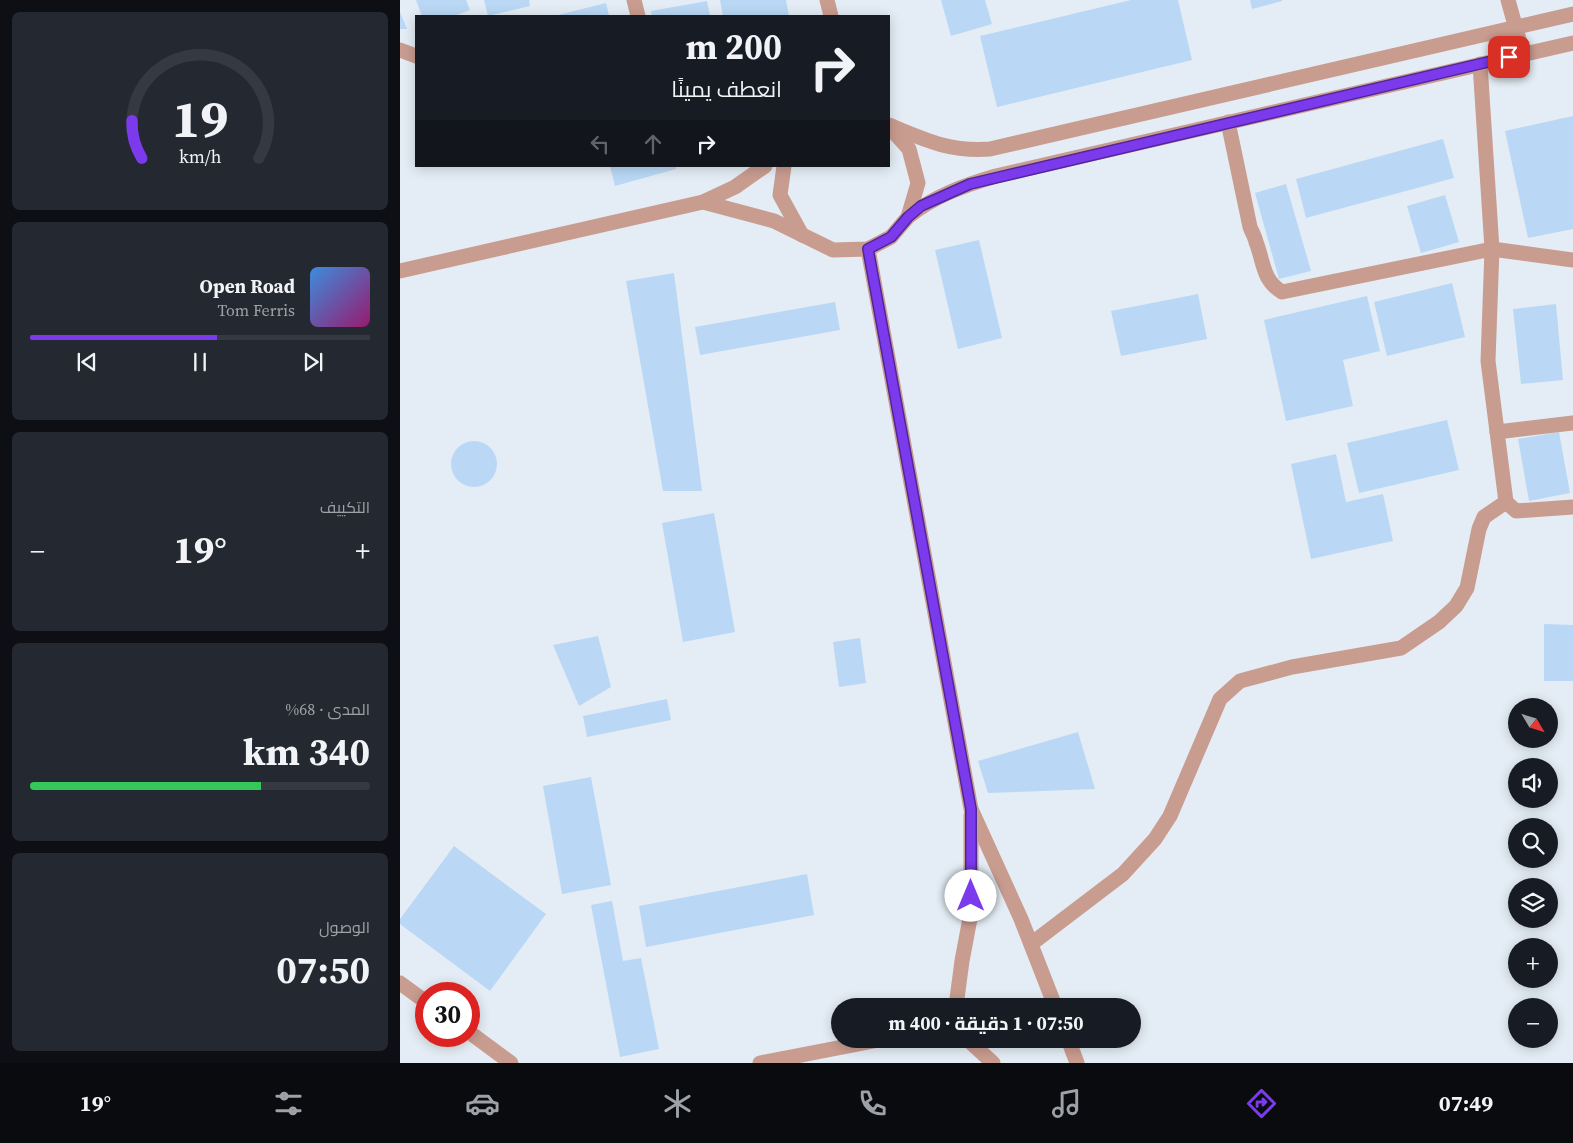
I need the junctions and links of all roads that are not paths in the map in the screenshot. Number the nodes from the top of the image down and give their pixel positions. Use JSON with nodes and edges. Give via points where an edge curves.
{"nodes":[{"id":1,"x":634,"y":0,"type":"edge"},
{"id":2,"x":828,"y":0,"type":"edge"},
{"id":3,"x":1508,"y":0,"type":"edge"},
{"id":4,"x":1573,"y":14,"type":"edge"},
{"id":5,"x":638,"y":15,"type":"edge"},
{"id":6,"x":831,"y":15,"type":"edge"},
{"id":7,"x":1516,"y":28,"type":"junction"},
{"id":8,"x":1573,"y":43,"type":"edge"},
{"id":9,"x":400,"y":50,"type":"edge"},
{"id":10,"x":1523,"y":54,"type":"junction"},
{"id":11,"x":415,"y":56,"type":"edge"},
{"id":12,"x":1480,"y":64,"type":"junction"},
{"id":13,"x":1228,"y":122,"type":"junction"},
{"id":14,"x":890,"y":126,"type":"edge"},
{"id":15,"x":890,"y":127,"type":"edge"},
{"id":16,"x":764,"y":167,"type":"edge"},
{"id":17,"x":784,"y":167,"type":"edge"},
{"id":18,"x":703,"y":202,"type":"junction"},
{"id":19,"x":908,"y":217,"type":"junction"},
{"id":20,"x":802,"y":235,"type":"junction"},
{"id":21,"x":868,"y":249,"type":"junction"},
{"id":22,"x":1492,"y":249,"type":"junction"},
{"id":23,"x":1573,"y":260,"type":"edge"},
{"id":24,"x":400,"y":271,"type":"edge"},
{"id":25,"x":1573,"y":423,"type":"edge"},
{"id":26,"x":1497,"y":432,"type":"junction"},
{"id":27,"x":1506,"y":502,"type":"junction"},
{"id":28,"x":1573,"y":507,"type":"edge"},
{"id":29,"x":971,"y":809,"type":"junction"},
{"id":30,"x":1031,"y":944,"type":"junction"},
{"id":31,"x":400,"y":983,"type":"edge"},
{"id":32,"x":415,"y":994,"type":"edge"},
{"id":33,"x":957,"y":998,"type":"edge"},
{"id":34,"x":1052,"y":998,"type":"edge"},
{"id":35,"x":480,"y":1040,"type":"edge"},
{"id":36,"x":858,"y":1048,"type":"edge"},
{"id":37,"x":977,"y":1048,"type":"edge"},
{"id":38,"x":1071,"y":1048,"type":"edge"},
{"id":39,"x":833,"y":1057,"type":"edge"},
{"id":40,"x":511,"y":1063,"type":"edge"},
{"id":41,"x":760,"y":1063,"type":"edge"},
{"id":42,"x":993,"y":1063,"type":"edge"},
{"id":43,"x":1077,"y":1063,"type":"edge"}],
"edges":[{"from":1,"to":5,"type":"street"},
{"from":2,"to":6,"type":"street"},
{"from":3,"to":7,"type":"street"},
{"from":4,"to":7,"type":"street"},
{"from":7,"to":10,"type":"street"},
{"from":7,"to":14,"type":"street","via":[[990,149],[952,149]]},
{"from":8,"to":10,"type":"street"},
{"from":9,"to":11,"type":"street"},
{"from":10,"to":12,"type":"street"},
{"from":12,"to":13,"type":"street"},
{"from":12,"to":22,"type":"street"},
{"from":13,"to":19,"type":"street","via":[[970,184],[921,206]]},
{"from":13,"to":22,"type":"street","via":[[1250,227],[1265,276],[1282,292]]},
{"from":15,"to":19,"type":"street","via":[[909,149],[918,183]]},
{"from":16,"to":18,"type":"street","via":[[735,187]]},
{"from":17,"to":20,"type":"street","via":[[780,195]]},
{"from":18,"to":20,"type":"street","via":[[774,221]]},
{"from":18,"to":24,"type":"street"},
{"from":19,"to":21,"type":"street","via":[[891,237]]},
{"from":20,"to":21,"type":"street","via":[[833,250]]},
{"from":21,"to":29,"type":"street"},
{"from":22,"to":23,"type":"street"},
{"from":22,"to":26,"type":"street","via":[[1488,361]]},
{"from":25,"to":26,"type":"street"},
{"from":26,"to":27,"type":"street"},
{"from":27,"to":28,"type":"street","via":[[1516,511]]},
{"from":27,"to":30,"type":"street","via":[[1484,517],[1467,588],[1456,606],[1439,622],[1401,648],[1292,667],[1240,681],[1220,699],[1170,816],[1155,839],[1123,874]]},
{"from":29,"to":30,"type":"street"},
{"from":29,"to":33,"type":"street","via":[[971,913]]},
{"from":30,"to":34,"type":"street"},
{"from":31,"to":32,"type":"street"},
{"from":35,"to":40,"type":"street"},
{"from":36,"to":39,"type":"street"},
{"from":37,"to":42,"type":"street"},
{"from":38,"to":43,"type":"street"},
{"from":39,"to":41,"type":"street"}]}
